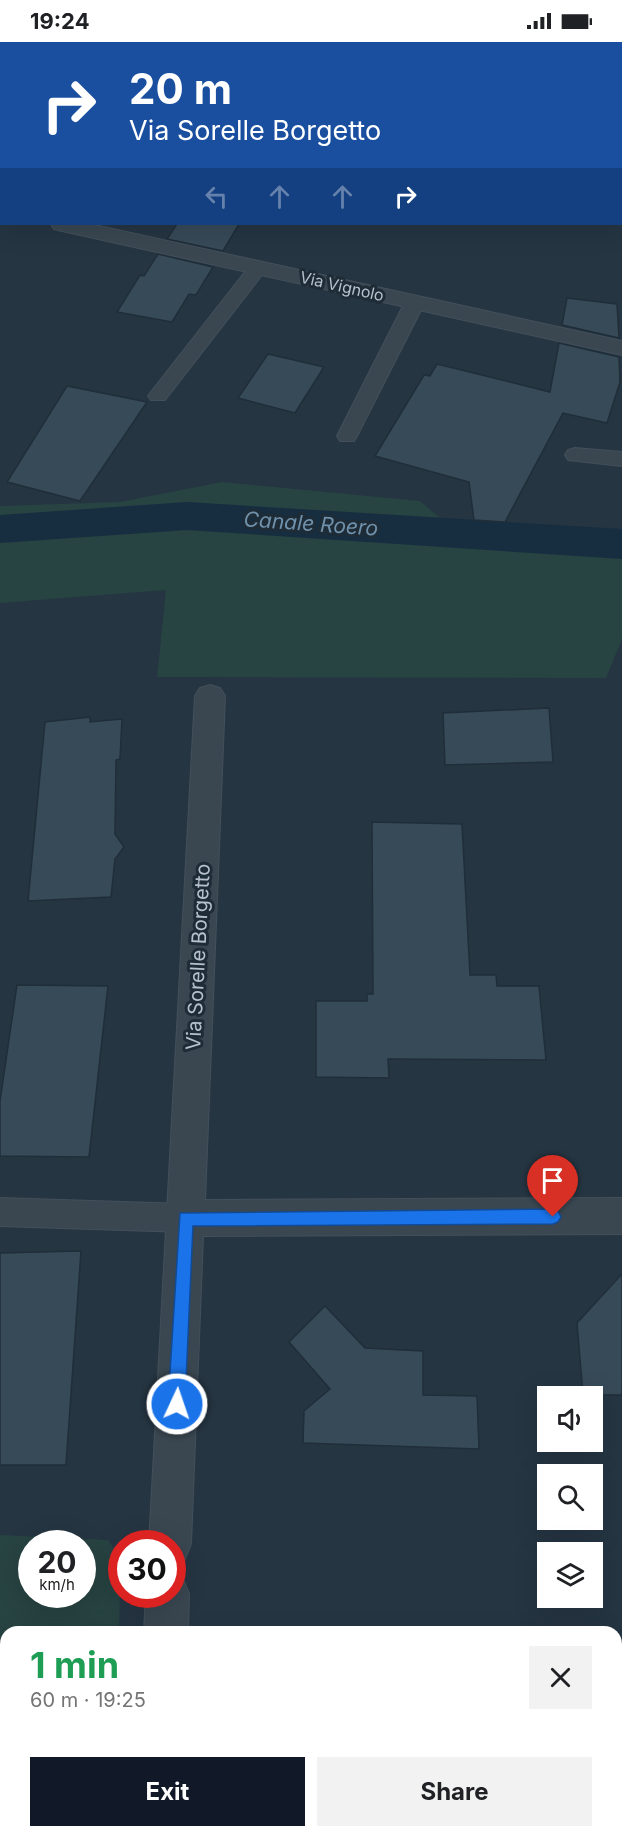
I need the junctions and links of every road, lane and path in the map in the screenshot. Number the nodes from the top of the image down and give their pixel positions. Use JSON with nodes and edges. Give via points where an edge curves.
{"nodes":[{"id":1,"x":67,"y":225,"type":"edge"},
{"id":2,"x":259,"y":267,"type":"junction"},
{"id":3,"x":415,"y":302,"type":"junction"},
{"id":4,"x":622,"y":348,"type":"edge"},
{"id":5,"x":158,"y":396,"type":"dead end"},
{"id":6,"x":347,"y":436,"type":"dead end"},
{"id":7,"x":575,"y":455,"type":"dead end"},
{"id":8,"x":622,"y":459,"type":"edge"},
{"id":9,"x":210,"y":696,"type":"dead end"},
{"id":10,"x":0,"y":1212,"type":"edge"},
{"id":11,"x":622,"y":1216,"type":"edge"},
{"id":12,"x":185,"y":1218,"type":"junction"},
{"id":13,"x":171,"y":1530,"type":"edge"},
{"id":14,"x":167,"y":1608,"type":"edge"},
{"id":15,"x":166,"y":1626,"type":"edge"}],
"edges":[{"from":1,"to":2,"type":"street","name":"Via Vignolo"},
{"from":2,"to":3,"type":"street","name":"Via Vignolo"},
{"from":2,"to":5,"type":"lane"},
{"from":3,"to":4,"type":"street","name":"Via Vignolo"},
{"from":3,"to":6,"type":"lane"},
{"from":7,"to":8,"type":"lane"},
{"from":9,"to":12,"type":"street","name":"Via Sorelle Borgetto"},
{"from":10,"to":12,"type":"lane"},
{"from":11,"to":12,"type":"street"},
{"from":12,"to":13,"type":"street","name":"Via Sorelle Borgetto"},
{"from":14,"to":15,"type":"street"}]}
